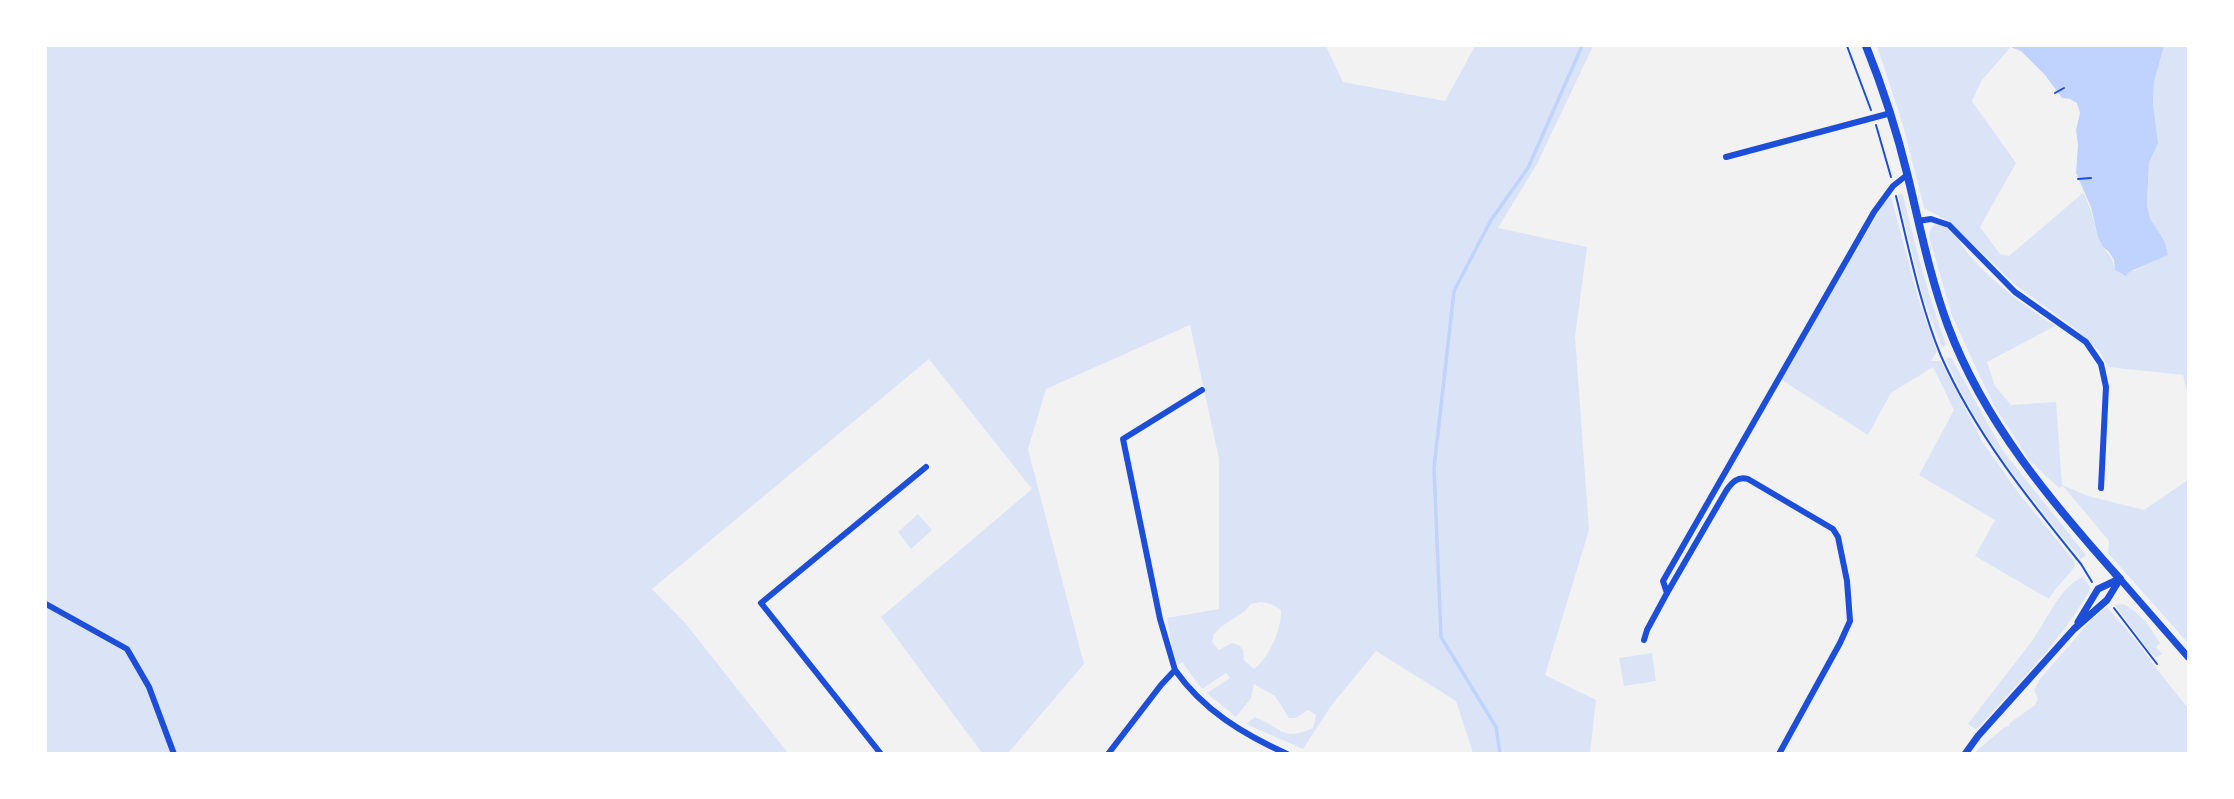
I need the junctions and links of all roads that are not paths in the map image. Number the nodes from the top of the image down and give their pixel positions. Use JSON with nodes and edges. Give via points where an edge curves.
{"nodes":[{"id":1,"x":1866,"y":46,"type":"edge"},
{"id":2,"x":1891,"y":113,"type":"junction"},
{"id":3,"x":1726,"y":157,"type":"dead end"},
{"id":4,"x":1907,"y":175,"type":"junction"},
{"id":5,"x":1918,"y":221,"type":"junction"},
{"id":6,"x":1202,"y":390,"type":"dead end"},
{"id":7,"x":926,"y":467,"type":"dead end"},
{"id":8,"x":2101,"y":488,"type":"dead end"},
{"id":9,"x":2120,"y":579,"type":"junction"},
{"id":10,"x":1667,"y":593,"type":"junction"},
{"id":11,"x":46,"y":604,"type":"edge"},
{"id":12,"x":2074,"y":629,"type":"junction"},
{"id":13,"x":1644,"y":640,"type":"dead end"},
{"id":14,"x":2189,"y":657,"type":"edge"},
{"id":15,"x":1175,"y":670,"type":"junction"},
{"id":16,"x":174,"y":754,"type":"edge"},
{"id":17,"x":881,"y":754,"type":"edge"},
{"id":18,"x":1108,"y":754,"type":"edge"},
{"id":19,"x":1287,"y":754,"type":"edge"},
{"id":20,"x":1779,"y":754,"type":"edge"},
{"id":21,"x":1965,"y":754,"type":"edge"}],
"edges":[{"from":1,"to":2,"type":"main road"},
{"from":2,"to":3,"type":"street"},
{"from":2,"to":4,"type":"main road"},
{"from":4,"to":5,"type":"main road"},
{"from":4,"to":10,"type":"street","via":[[1884,196],[1797,345],[1663,581]]},
{"from":5,"to":8,"type":"street","via":[[1931,219],[1948,225],[2015,292],[2086,342],[2097,356],[2106,387]]},
{"from":5,"to":9,"type":"main road","via":[[1947,324],[1987,407],[2053,502]]},
{"from":6,"to":15,"type":"street","via":[[1123,439]]},
{"from":7,"to":17,"type":"street","via":[[761,603]]},
{"from":9,"to":12,"type":"street","via":[[2107,600]]},
{"from":9,"to":12,"type":"street","via":[[2098,589]]},
{"from":9,"to":14,"type":"street"},
{"from":10,"to":13,"type":"street"},
{"from":10,"to":20,"type":"street","via":[[1726,491],[1740,478],[1764,487],[1836,532],[1850,621]]},
{"from":11,"to":16,"type":"street","via":[[127,649],[149,687]]},
{"from":12,"to":21,"type":"street"},
{"from":15,"to":18,"type":"street"},
{"from":15,"to":19,"type":"street","via":[[1190,690],[1232,725]]}]}
